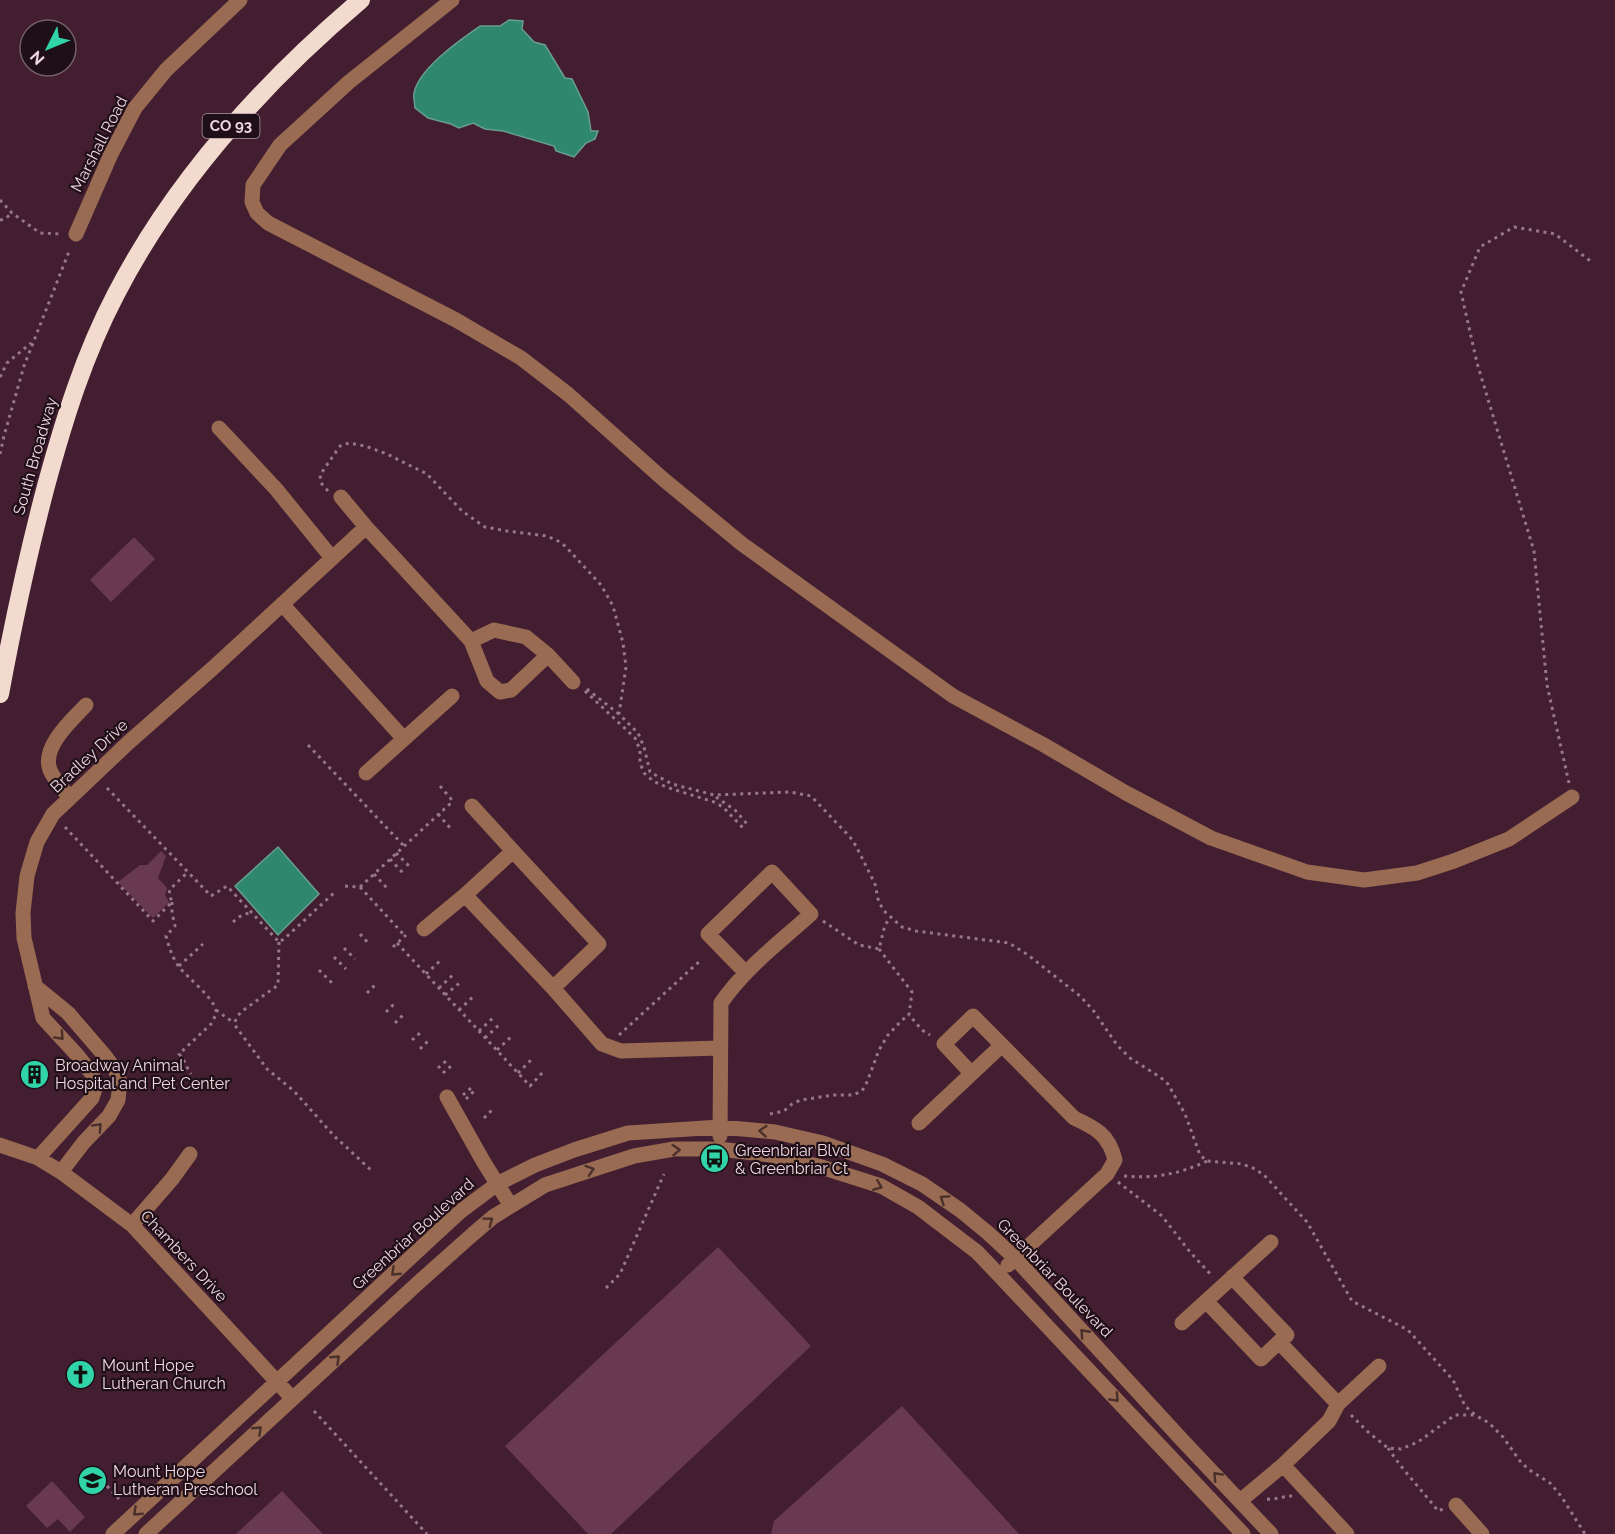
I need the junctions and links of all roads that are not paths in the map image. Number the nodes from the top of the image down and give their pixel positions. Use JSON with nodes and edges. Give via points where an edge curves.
{"nodes":[{"id":1,"x":361,"y":0,"type":"edge"},
{"id":2,"x":452,"y":0,"type":"edge"},
{"id":3,"x":236,"y":1,"type":"edge"},
{"id":4,"x":76,"y":234,"type":"road end"},
{"id":5,"x":219,"y":428,"type":"dead end"},
{"id":6,"x":340,"y":497,"type":"road end"},
{"id":7,"x":366,"y":527,"type":"junction"},
{"id":8,"x":332,"y":558,"type":"junction"},
{"id":9,"x":282,"y":604,"type":"junction"},
{"id":10,"x":471,"y":641,"type":"junction"},
{"id":11,"x":548,"y":655,"type":"junction"},
{"id":12,"x":573,"y":682,"type":"dead end"},
{"id":13,"x":0,"y":694,"type":"edge"},
{"id":14,"x":452,"y":696,"type":"dead end"},
{"id":15,"x":86,"y":705,"type":"dead end"},
{"id":16,"x":404,"y":739,"type":"junction"},
{"id":17,"x":366,"y":773,"type":"dead end"},
{"id":18,"x":1572,"y":797,"type":"road end"},
{"id":19,"x":70,"y":798,"type":"junction"},
{"id":20,"x":467,"y":806,"type":"road end"},
{"id":21,"x":513,"y":851,"type":"junction"},
{"id":22,"x":465,"y":895,"type":"junction"},
{"id":23,"x":417,"y":931,"type":"road end"},
{"id":24,"x":746,"y":973,"type":"junction"},
{"id":25,"x":35,"y":986,"type":"junction"},
{"id":26,"x":553,"y":988,"type":"junction"},
{"id":27,"x":1001,"y":1046,"type":"junction"},
{"id":28,"x":720,"y":1048,"type":"junction"},
{"id":29,"x":971,"y":1073,"type":"junction"},
{"id":30,"x":447,"y":1097,"type":"dead end"},
{"id":31,"x":919,"y":1123,"type":"dead end"},
{"id":32,"x":720,"y":1127,"type":"junction"},
{"id":33,"x":0,"y":1145,"type":"edge"},
{"id":34,"x":719,"y":1149,"type":"junction"},
{"id":35,"x":190,"y":1154,"type":"dead end"},
{"id":36,"x":38,"y":1158,"type":"junction"},
{"id":37,"x":61,"y":1172,"type":"junction"},
{"id":38,"x":497,"y":1184,"type":"junction"},
{"id":39,"x":511,"y":1206,"type":"junction"},
{"id":40,"x":132,"y":1225,"type":"junction"},
{"id":41,"x":1271,"y":1242,"type":"dead end"},
{"id":42,"x":1015,"y":1258,"type":"junction"},
{"id":43,"x":998,"y":1274,"type":"junction"},
{"id":44,"x":1227,"y":1282,"type":"junction"},
{"id":45,"x":1206,"y":1301,"type":"junction"},
{"id":46,"x":1182,"y":1323,"type":"dead end"},
{"id":47,"x":1279,"y":1342,"type":"junction"},
{"id":48,"x":1379,"y":1366,"type":"dead end"},
{"id":49,"x":277,"y":1382,"type":"junction"},
{"id":50,"x":292,"y":1398,"type":"junction"},
{"id":51,"x":1338,"y":1404,"type":"junction"},
{"id":52,"x":1283,"y":1465,"type":"junction"},
{"id":53,"x":1240,"y":1501,"type":"junction"},
{"id":54,"x":1456,"y":1505,"type":"road end"},
{"id":55,"x":1477,"y":1532,"type":"edge"},
{"id":56,"x":113,"y":1534,"type":"edge"},
{"id":57,"x":146,"y":1534,"type":"edge"},
{"id":58,"x":1243,"y":1534,"type":"edge"},
{"id":59,"x":1271,"y":1534,"type":"edge"},
{"id":60,"x":1347,"y":1534,"type":"edge"}],
"edges":[{"from":1,"to":13,"type":"highway","name":"South Broadway","number":"CO 93","via":[[274,81],[207,153],[148,237],[116,294],[78,379],[57,446],[18,600]]},
{"from":2,"to":18,"type":"street","via":[[349,82],[280,145],[253,185],[252,202],[257,213],[521,358],[742,544],[953,696],[1211,838],[1307,872],[1364,880],[1417,873],[1454,861],[1509,839]]},
{"from":3,"to":4,"type":"street","name":"Marshall Road","via":[[166,70],[135,108]]},
{"from":5,"to":8,"type":"street","via":[[276,489]]},
{"from":6,"to":7,"type":"street"},
{"from":7,"to":8,"type":"street","name":"Bradley Drive"},
{"from":7,"to":10,"type":"street"},
{"from":8,"to":9,"type":"street","name":"Bradley Drive"},
{"from":9,"to":16,"type":"street"},
{"from":9,"to":19,"type":"street","name":"Bradley Drive"},
{"from":10,"to":11,"type":"street","via":[[494,630],[526,637]]},
{"from":10,"to":11,"type":"street","via":[[487,681],[500,692],[511,690]]},
{"from":11,"to":12,"type":"street"},
{"from":14,"to":16,"type":"street"},
{"from":15,"to":19,"type":"street","via":[[58,736],[48,761]]},
{"from":16,"to":17,"type":"street"},
{"from":19,"to":25,"type":"street","name":"Bradley Drive","via":[[53,814],[37,842],[27,876],[24,938]]},
{"from":20,"to":21,"type":"street"},
{"from":21,"to":22,"type":"street"},
{"from":21,"to":26,"type":"street","via":[[599,944]]},
{"from":22,"to":23,"type":"street"},
{"from":22,"to":26,"type":"street"},
{"from":24,"to":24,"type":"street","via":[[708,934],[772,872],[811,914]]},
{"from":24,"to":28,"type":"street","via":[[721,1002]]},
{"from":25,"to":36,"type":"street","name":"Bradley Drive","one_way":true,"via":[[43,1018],[78,1056],[96,1086],[92,1098]]},
{"from":37,"to":25,"type":"street","one_way":true,"via":[[109,1116],[118,1100],[120,1082],[110,1062],[68,1013]]},
{"from":26,"to":28,"type":"street","via":[[602,1044],[621,1051]]},
{"from":27,"to":29,"type":"street"},
{"from":27,"to":29,"type":"street","via":[[973,1016],[945,1044]]},
{"from":27,"to":42,"type":"street","via":[[1074,1118],[1094,1127],[1111,1146],[1115,1160],[1107,1174]]},
{"from":28,"to":32,"type":"street"},
{"from":29,"to":31,"type":"street"},
{"from":30,"to":38,"type":"street"},
{"from":32,"to":34,"type":"street"},
{"from":32,"to":38,"type":"street","name":"Greenbriar Boulevard","via":[[628,1133],[535,1165]]},
{"from":42,"to":32,"type":"street","name":"Greenbriar Boulevard","one_way":true,"via":[[960,1210],[922,1184],[882,1164],[823,1143],[775,1132]]},
{"from":33,"to":36,"type":"street","name":"Chambers Drive"},
{"from":39,"to":34,"type":"street","one_way":true,"via":[[545,1185],[634,1156],[674,1149]]},
{"from":34,"to":43,"type":"street","one_way":true,"via":[[770,1155],[881,1186],[926,1213],[977,1252]]},
{"from":35,"to":40,"type":"street"},
{"from":36,"to":37,"type":"street","name":"Chambers Drive"},
{"from":37,"to":40,"type":"street","name":"Chambers Drive"},
{"from":38,"to":39,"type":"street"},
{"from":38,"to":49,"type":"street","name":"Greenbriar Boulevard","one_way":true,"via":[[453,1218]]},
{"from":50,"to":39,"type":"street","one_way":true,"via":[[462,1244]]},
{"from":40,"to":49,"type":"street","name":"Chambers Drive"},
{"from":41,"to":44,"type":"street"},
{"from":42,"to":43,"type":"street"},
{"from":53,"to":42,"type":"street","name":"Greenbriar Boulevard","one_way":true},
{"from":43,"to":58,"type":"street","one_way":true},
{"from":44,"to":45,"type":"street"},
{"from":44,"to":47,"type":"street","via":[[1287,1335]]},
{"from":45,"to":46,"type":"street"},
{"from":45,"to":47,"type":"street","via":[[1261,1359]]},
{"from":47,"to":51,"type":"street"},
{"from":48,"to":51,"type":"street"},
{"from":49,"to":50,"type":"street","name":"Chambers Drive"},
{"from":49,"to":56,"type":"street","name":"Greenbriar Boulevard","one_way":true},
{"from":57,"to":50,"type":"street","one_way":true},
{"from":51,"to":52,"type":"street","via":[[1329,1421]]},
{"from":52,"to":53,"type":"street"},
{"from":52,"to":60,"type":"street"},
{"from":53,"to":59,"type":"street","name":"Greenbriar Boulevard"},
{"from":54,"to":55,"type":"street"}]}
